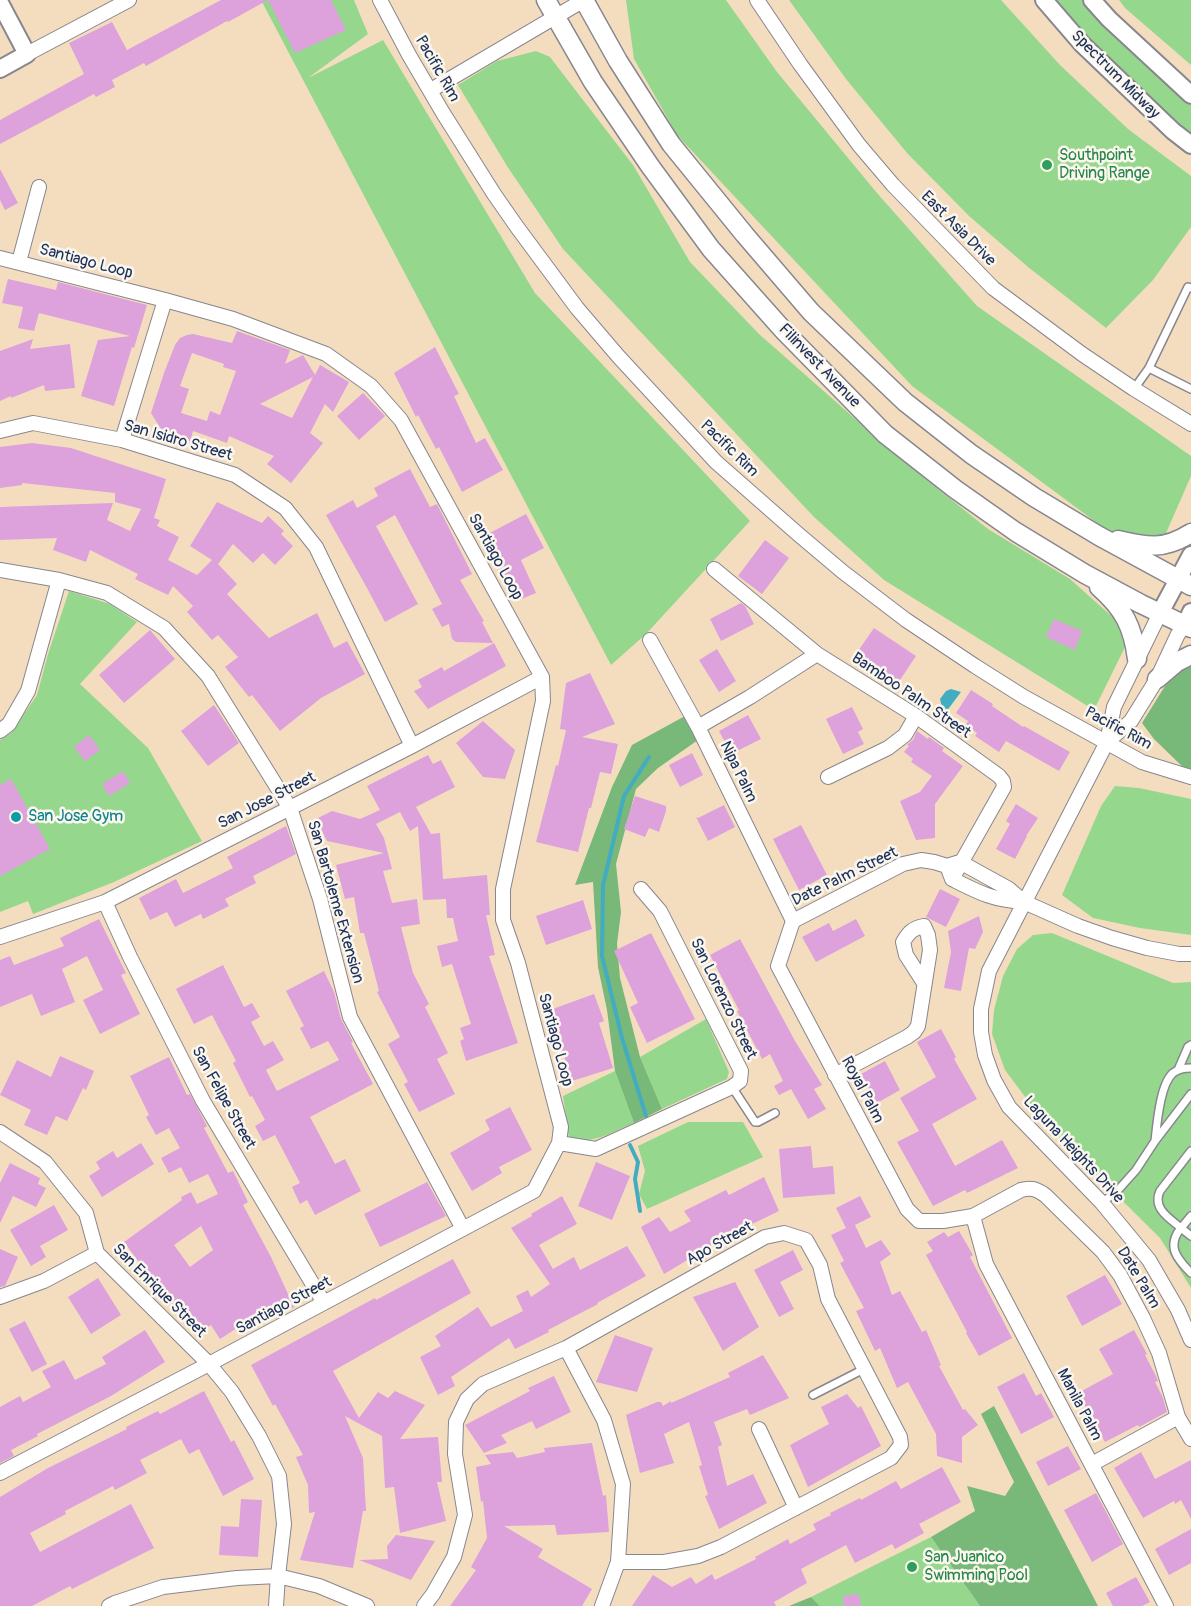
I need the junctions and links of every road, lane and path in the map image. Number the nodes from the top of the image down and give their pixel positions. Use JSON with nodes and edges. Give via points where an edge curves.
{"nodes":[{"id":1,"x":129,"y":0,"type":"edge"},
{"id":2,"x":380,"y":0,"type":"edge"},
{"id":3,"x":546,"y":0,"type":"edge"},
{"id":4,"x":584,"y":0,"type":"edge"},
{"id":5,"x":757,"y":0,"type":"edge"},
{"id":6,"x":1044,"y":0,"type":"edge"},
{"id":7,"x":1092,"y":0,"type":"edge"},
{"id":8,"x":0,"y":3,"type":"edge"},
{"id":9,"x":555,"y":17,"type":"junction"},
{"id":10,"x":27,"y":54,"type":"junction"},
{"id":11,"x":0,"y":69,"type":"edge"},
{"id":12,"x":431,"y":90,"type":"junction"},
{"id":13,"x":1191,"y":94,"type":"edge"},
{"id":14,"x":1191,"y":145,"type":"edge"},
{"id":15,"x":39,"y":187,"type":"dead end"},
{"id":16,"x":0,"y":258,"type":"edge"},
{"id":17,"x":19,"y":262,"type":"junction"},
{"id":18,"x":1191,"y":288,"type":"edge"},
{"id":19,"x":165,"y":300,"type":"junction"},
{"id":20,"x":1149,"y":368,"type":"junction"},
{"id":21,"x":1134,"y":389,"type":"junction"},
{"id":22,"x":1191,"y":389,"type":"edge"},
{"id":23,"x":1191,"y":424,"type":"edge"},
{"id":24,"x":0,"y":431,"type":"edge"},
{"id":25,"x":122,"y":440,"type":"junction"},
{"id":26,"x":1191,"y":533,"type":"edge"},
{"id":27,"x":1099,"y":536,"type":"junction"},
{"id":28,"x":1191,"y":555,"type":"edge"},
{"id":29,"x":714,"y":569,"type":"dead end"},
{"id":30,"x":0,"y":570,"type":"edge"},
{"id":31,"x":1085,"y":574,"type":"junction"},
{"id":32,"x":59,"y":580,"type":"junction"},
{"id":33,"x":1185,"y":582,"type":"edge"},
{"id":34,"x":1160,"y":613,"type":"junction"},
{"id":35,"x":1189,"y":621,"type":"edge"},
{"id":36,"x":650,"y":640,"type":"dead end"},
{"id":37,"x":817,"y":654,"type":"junction"},
{"id":38,"x":1191,"y":655,"type":"edge"},
{"id":39,"x":1137,"y":659,"type":"junction"},
{"id":40,"x":542,"y":677,"type":"junction"},
{"id":41,"x":1157,"y":679,"type":"junction"},
{"id":42,"x":916,"y":716,"type":"junction"},
{"id":43,"x":698,"y":728,"type":"junction"},
{"id":44,"x":0,"y":731,"type":"edge"},
{"id":45,"x":1107,"y":742,"type":"junction"},
{"id":46,"x":412,"y":746,"type":"junction"},
{"id":47,"x":828,"y":777,"type":"dead end"},
{"id":48,"x":1191,"y":777,"type":"edge"},
{"id":49,"x":290,"y":808,"type":"junction"},
{"id":50,"x":953,"y":869,"type":"junction"},
{"id":51,"x":641,"y":889,"type":"dead end"},
{"id":52,"x":105,"y":902,"type":"junction"},
{"id":53,"x":1024,"y":902,"type":"junction"},
{"id":54,"x":793,"y":921,"type":"junction"},
{"id":55,"x":0,"y":937,"type":"edge"},
{"id":56,"x":1191,"y":954,"type":"edge"},
{"id":57,"x":924,"y":983,"type":"dead end"},
{"id":58,"x":1191,"y":1045,"type":"edge"},
{"id":59,"x":1191,"y":1068,"type":"edge"},
{"id":60,"x":1178,"y":1070,"type":"junction"},
{"id":61,"x":835,"y":1075,"type":"junction"},
{"id":62,"x":732,"y":1088,"type":"junction"},
{"id":63,"x":1191,"y":1094,"type":"edge"},
{"id":64,"x":775,"y":1113,"type":"dead end"},
{"id":65,"x":0,"y":1132,"type":"edge"},
{"id":66,"x":1155,"y":1141,"type":"junction"},
{"id":67,"x":559,"y":1143,"type":"junction"},
{"id":68,"x":1191,"y":1151,"type":"edge"},
{"id":69,"x":1102,"y":1203,"type":"junction"},
{"id":70,"x":973,"y":1216,"type":"junction"},
{"id":71,"x":1191,"y":1216,"type":"edge"},
{"id":72,"x":1180,"y":1228,"type":"junction"},
{"id":73,"x":463,"y":1229,"type":"junction"},
{"id":74,"x":1191,"y":1236,"type":"edge"},
{"id":75,"x":97,"y":1253,"type":"junction"},
{"id":76,"x":1191,"y":1273,"type":"edge"},
{"id":77,"x":0,"y":1297,"type":"edge"},
{"id":78,"x":324,"y":1303,"type":"junction"},
{"id":79,"x":1191,"y":1340,"type":"edge"},
{"id":80,"x":566,"y":1348,"type":"junction"},
{"id":81,"x":209,"y":1364,"type":"junction"},
{"id":82,"x":865,"y":1368,"type":"junction"},
{"id":83,"x":813,"y":1395,"type":"dead end"},
{"id":84,"x":1178,"y":1417,"type":"junction"},
{"id":85,"x":759,"y":1429,"type":"dead end"},
{"id":86,"x":1191,"y":1439,"type":"edge"},
{"id":87,"x":1092,"y":1464,"type":"junction"},
{"id":88,"x":0,"y":1473,"type":"edge"},
{"id":89,"x":796,"y":1508,"type":"junction"},
{"id":90,"x":618,"y":1562,"type":"junction"},
{"id":91,"x":278,"y":1576,"type":"junction"},
{"id":92,"x":109,"y":1606,"type":"edge"},
{"id":93,"x":276,"y":1606,"type":"edge"},
{"id":94,"x":367,"y":1606,"type":"edge"},
{"id":95,"x":424,"y":1606,"type":"edge"},
{"id":96,"x":602,"y":1606,"type":"edge"},
{"id":97,"x":1166,"y":1606,"type":"edge"}],
"edges":[{"from":1,"to":10,"type":"street"},
{"from":2,"to":12,"type":"street","name":"Pacific Rim"},
{"from":3,"to":9,"type":"main road","name":"Filinvest Avenue"},
{"from":4,"to":9,"type":"street"},
{"from":4,"to":27,"type":"main road","name":"Filinvest Avenue","via":[[671,144],[811,312],[905,402],[971,454]]},
{"from":5,"to":21,"type":"street","name":"East Asia Drive","via":[[859,145],[931,225],[993,288]]},
{"from":6,"to":14,"type":"street","name":"Spectrum Midway","via":[[1082,44]]},
{"from":7,"to":13,"type":"street"},
{"from":8,"to":10,"type":"street"},
{"from":9,"to":12,"type":"street"},
{"from":9,"to":31,"type":"main road","name":"Filinvest Avenue","via":[[650,166],[711,249],[784,331],[885,434],[963,495]]},
{"from":10,"to":11,"type":"street"},
{"from":12,"to":45,"type":"street","name":"Pacific Rim","via":[[494,194],[577,308],[716,462],[906,620],[1015,691]]},
{"from":15,"to":17,"type":"street"},
{"from":16,"to":17,"type":"street","name":"Santiago Loop"},
{"from":17,"to":19,"type":"street","name":"Santiago Loop"},
{"from":18,"to":20,"type":"lane","via":[[1188,287]]},
{"from":19,"to":25,"type":"street"},
{"from":19,"to":40,"type":"street","name":"Santiago Loop","via":[[233,319],[326,354],[371,386],[401,420]]},
{"from":20,"to":21,"type":"lane"},
{"from":20,"to":22,"type":"lane"},
{"from":21,"to":23,"type":"street","name":"East Asia Drive"},
{"from":24,"to":25,"type":"street","name":"San Isidro Street","via":[[33,423]]},
{"from":25,"to":46,"type":"street","name":"San Isidro Street","via":[[235,475],[285,508],[316,547]]},
{"from":26,"to":27,"type":"main road","via":[[1180,540],[1152,546]]},
{"from":27,"to":33,"type":"main road","name":"Filinvest Avenue"},
{"from":28,"to":33,"type":"street"},
{"from":29,"to":37,"type":"street","name":"Bamboo Palm Street"},
{"from":30,"to":32,"type":"street","name":"San Bartoleme Extension"},
{"from":31,"to":34,"type":"main road","name":"Filinvest Avenue"},
{"from":31,"to":39,"type":"main road","via":[[1109,596],[1126,620],[1134,637]]},
{"from":32,"to":44,"type":"street","via":[[28,691],[9,724]]},
{"from":32,"to":49,"type":"street","name":"San Bartoleme Extension","via":[[107,593],[164,628],[208,676]]},
{"from":33,"to":34,"type":"street"},
{"from":34,"to":35,"type":"main road","name":"Filinvest Avenue"},
{"from":34,"to":39,"type":"street","name":"Laguna Heights Drive"},
{"from":35,"to":41,"type":"street","name":"Laguna Heights Drive"},
{"from":36,"to":43,"type":"street","name":"Nipa Palm"},
{"from":37,"to":42,"type":"street","name":"Bamboo Palm Street"},
{"from":37,"to":43,"type":"street"},
{"from":38,"to":41,"type":"main road"},
{"from":39,"to":45,"type":"street","name":"Laguna Heights Drive","via":[[1114,707]]},
{"from":40,"to":46,"type":"street","name":"San Jose Street"},
{"from":40,"to":67,"type":"street","name":"Santiago Loop","via":[[543,701],[502,889],[503,920],[561,1127]]},
{"from":41,"to":45,"type":"street","name":"Laguna Heights Drive","via":[[1131,721]]},
{"from":42,"to":47,"type":"street","via":[[905,735],[888,748]]},
{"from":42,"to":50,"type":"street","name":"Bamboo Palm Street","via":[[1003,781],[1004,787]]},
{"from":43,"to":54,"type":"street","name":"Nipa Palm"},
{"from":45,"to":48,"type":"street","name":"Pacific Rim","via":[[1142,762]]},
{"from":45,"to":53,"type":"street","name":"Laguna Heights Drive"},
{"from":46,"to":49,"type":"street","name":"San Jose Street"},
{"from":49,"to":52,"type":"street","name":"San Jose Street"},
{"from":49,"to":73,"type":"street","name":"San Bartoleme Extension","via":[[320,899],[350,1017]]},
{"from":50,"to":53,"type":"street","name":"Date Palm Street","via":[[985,896]]},
{"from":50,"to":54,"type":"street","name":"Date Palm Street","via":[[921,860],[903,864]]},
{"from":51,"to":62,"type":"street","name":"San Lorenzo Street","via":[[660,911],[741,1071],[740,1081]]},
{"from":52,"to":55,"type":"street","name":"San Jose Street"},
{"from":52,"to":78,"type":"street","name":"San Felipe Street","via":[[203,1101]]},
{"from":53,"to":56,"type":"street","name":"Date Palm Street","via":[[1112,938]]},
{"from":53,"to":69,"type":"street","name":"Laguna Heights Drive","via":[[989,971],[981,1009],[985,1054],[1009,1107]]},
{"from":54,"to":61,"type":"street","name":"Royal Palm","via":[[778,966]]},
{"from":57,"to":61,"type":"street","via":[[914,1032]]},
{"from":58,"to":60,"type":"lane"},
{"from":59,"to":60,"type":"lane"},
{"from":60,"to":66,"type":"lane","via":[[1167,1082],[1161,1098]]},
{"from":61,"to":70,"type":"street","name":"Royal Palm","via":[[907,1209],[919,1221]]},
{"from":62,"to":64,"type":"lane","via":[[755,1122]]},
{"from":62,"to":67,"type":"street","via":[[596,1149]]},
{"from":63,"to":66,"type":"lane"},
{"from":65,"to":75,"type":"street","name":"San Enrique Street","via":[[52,1170],[86,1213]]},
{"from":66,"to":69,"type":"lane","via":[[1119,1190]]},
{"from":67,"to":73,"type":"street","name":"Santiago Street","via":[[534,1191]]},
{"from":68,"to":72,"type":"lane","via":[[1157,1197],[1161,1210]]},
{"from":69,"to":79,"type":"street","name":"Laguna Heights Drive","via":[[1149,1260]]},
{"from":70,"to":84,"type":"street","name":"Date Palm","via":[[1021,1190],[1036,1189],[1045,1195],[1103,1252],[1119,1275],[1159,1353]]},
{"from":70,"to":87,"type":"street","name":"Manila Palm","via":[[986,1264]]},
{"from":71,"to":72,"type":"lane"},
{"from":72,"to":74,"type":"lane"},
{"from":72,"to":76,"type":"lane","via":[[1174,1238],[1174,1251]]},
{"from":73,"to":78,"type":"street","name":"Santiago Street"},
{"from":75,"to":77,"type":"street","via":[[44,1281]]},
{"from":75,"to":81,"type":"street","name":"San Enrique Street"},
{"from":78,"to":81,"type":"street","name":"Santiago Street"},
{"from":80,"to":82,"type":"street","name":"Apo Street","via":[[765,1237],[784,1233],[806,1240],[820,1265],[828,1299]]},
{"from":80,"to":90,"type":"street","via":[[604,1420],[623,1484]]},
{"from":80,"to":95,"type":"street","name":"Apo Street","via":[[483,1384],[467,1399],[456,1422],[455,1454],[465,1515],[454,1557]]},
{"from":81,"to":88,"type":"street","name":"Santiago Street"},
{"from":81,"to":91,"type":"street","name":"San Enrique Street","via":[[232,1392],[279,1476],[284,1524]]},
{"from":82,"to":83,"type":"lane"},
{"from":82,"to":89,"type":"street","name":"Apo Street","via":[[901,1445],[891,1458]]},
{"from":84,"to":86,"type":"street","name":"Date Palm"},
{"from":84,"to":87,"type":"street"},
{"from":85,"to":89,"type":"street"},
{"from":87,"to":97,"type":"street","name":"Manila Palm"},
{"from":89,"to":90,"type":"street","name":"Apo Street","via":[[698,1556],[664,1562]]},
{"from":90,"to":96,"type":"street"},
{"from":91,"to":92,"type":"street","via":[[162,1587]]},
{"from":91,"to":93,"type":"street","name":"San Enrique Street"},
{"from":91,"to":94,"type":"street","via":[[319,1586]]}]}
